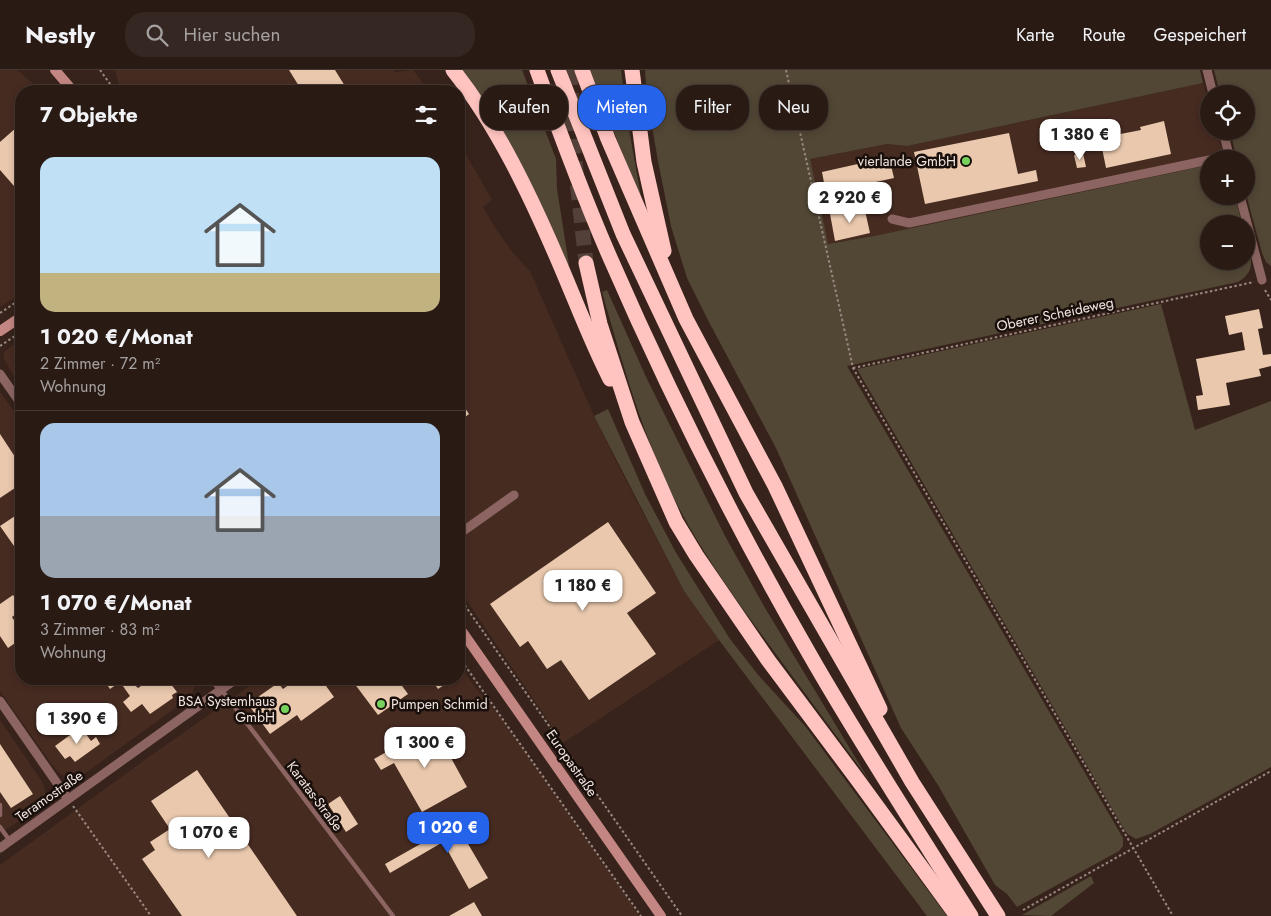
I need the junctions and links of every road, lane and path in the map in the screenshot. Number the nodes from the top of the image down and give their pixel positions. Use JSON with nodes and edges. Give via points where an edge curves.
{"nodes":[{"id":1,"x":55,"y":70,"type":"edge"},
{"id":2,"x":100,"y":70,"type":"edge"},
{"id":3,"x":453,"y":70,"type":"edge"},
{"id":4,"x":537,"y":70,"type":"edge"},
{"id":5,"x":558,"y":70,"type":"edge"},
{"id":6,"x":582,"y":70,"type":"edge"},
{"id":7,"x":786,"y":70,"type":"edge"},
{"id":8,"x":1206,"y":70,"type":"edge"},
{"id":9,"x":633,"y":77,"type":"edge"},
{"id":10,"x":68,"y":85,"type":"edge"},
{"id":11,"x":111,"y":85,"type":"edge"},
{"id":12,"x":465,"y":85,"type":"edge"},
{"id":13,"x":465,"y":85,"type":"edge"},
{"id":14,"x":1210,"y":85,"type":"edge"},
{"id":15,"x":1200,"y":162,"type":"edge"},
{"id":16,"x":1242,"y":205,"type":"edge"},
{"id":17,"x":892,"y":219,"type":"dead end"},
{"id":18,"x":586,"y":264,"type":"tunnel mouth"},
{"id":19,"x":1262,"y":280,"type":"junction"},
{"id":20,"x":672,"y":287,"type":"junction"},
{"id":21,"x":1271,"y":300,"type":"edge"},
{"id":22,"x":15,"y":303,"type":"edge"},
{"id":23,"x":0,"y":313,"type":"edge"},
{"id":24,"x":15,"y":321,"type":"edge"},
{"id":25,"x":0,"y":331,"type":"edge"},
{"id":26,"x":15,"y":336,"type":"edge"},
{"id":27,"x":0,"y":346,"type":"edge"},
{"id":28,"x":853,"y":368,"type":"junction"},
{"id":29,"x":0,"y":374,"type":"edge"},
{"id":30,"x":15,"y":395,"type":"edge"},
{"id":31,"x":632,"y":422,"type":"junction"},
{"id":32,"x":514,"y":495,"type":"dead end"},
{"id":33,"x":465,"y":530,"type":"edge"},
{"id":34,"x":465,"y":606,"type":"edge"},
{"id":35,"x":465,"y":636,"type":"edge"},
{"id":36,"x":465,"y":667,"type":"edge"},
{"id":37,"x":218,"y":685,"type":"edge"},
{"id":38,"x":227,"y":685,"type":"edge"},
{"id":39,"x":221,"y":689,"type":"junction"},
{"id":40,"x":0,"y":701,"type":"edge"},
{"id":41,"x":1271,"y":771,"type":"edge"},
{"id":42,"x":912,"y":782,"type":"junction"},
{"id":43,"x":68,"y":800,"type":"junction"},
{"id":44,"x":0,"y":805,"type":"edge"},
{"id":45,"x":0,"y":815,"type":"edge"},
{"id":46,"x":0,"y":827,"type":"edge"},
{"id":47,"x":10,"y":841,"type":"junction"},
{"id":48,"x":0,"y":848,"type":"edge"},
{"id":49,"x":1132,"y":848,"type":"junction"},
{"id":50,"x":1023,"y":910,"type":"dead end"},
{"id":51,"x":151,"y":916,"type":"edge"},
{"id":52,"x":393,"y":916,"type":"edge"},
{"id":53,"x":641,"y":916,"type":"edge"},
{"id":54,"x":661,"y":916,"type":"edge"},
{"id":55,"x":682,"y":916,"type":"edge"},
{"id":56,"x":957,"y":916,"type":"edge"},
{"id":57,"x":971,"y":916,"type":"edge"},
{"id":58,"x":998,"y":916,"type":"edge"},
{"id":59,"x":1173,"y":916,"type":"edge"}],
"edges":[{"from":1,"to":10,"type":"main road"},
{"from":2,"to":11,"type":"path"},
{"from":3,"to":12,"type":"highway"},
{"from":4,"to":57,"type":"highway","via":[[607,252],[678,407],[726,502],[872,761]]},
{"from":5,"to":42,"type":"highway","via":[[623,234],[746,493]]},
{"from":6,"to":20,"type":"highway"},
{"from":7,"to":28,"type":"path"},
{"from":8,"to":14,"type":"street"},
{"from":9,"to":20,"type":"highway","via":[[644,162]]},
{"from":13,"to":31,"type":"highway","via":[[511,160],[602,364]]},
{"from":15,"to":17,"type":"street","via":[[909,223]]},
{"from":16,"to":19,"type":"street"},
{"from":18,"to":31,"type":"highway","via":[[600,324]]},
{"from":19,"to":21,"type":"path"},
{"from":19,"to":28,"type":"path","name":"Oberer Scheideweg"},
{"from":20,"to":42,"type":"highway","via":[[775,486]]},
{"from":22,"to":23,"type":"path"},
{"from":24,"to":25,"type":"main road"},
{"from":26,"to":27,"type":"path"},
{"from":28,"to":49,"type":"path"},
{"from":29,"to":30,"type":"street"},
{"from":31,"to":56,"type":"highway","via":[[676,522],[696,555],[768,660]]},
{"from":32,"to":33,"type":"street"},
{"from":34,"to":55,"type":"path"},
{"from":35,"to":54,"type":"main road","name":"Europastraße"},
{"from":36,"to":53,"type":"path"},
{"from":37,"to":39,"type":"street"},
{"from":38,"to":39,"type":"street","name":"Teramostraße"},
{"from":39,"to":43,"type":"street","name":"Teramostraße"},
{"from":39,"to":52,"type":"lane","name":"Karatas-Straße"},
{"from":40,"to":43,"type":"street"},
{"from":41,"to":49,"type":"path"},
{"from":42,"to":58,"type":"highway"},
{"from":43,"to":47,"type":"street","name":"Teramostraße"},
{"from":43,"to":51,"type":"path"},
{"from":44,"to":45,"type":"lane"},
{"from":46,"to":47,"type":"lane"},
{"from":47,"to":48,"type":"street","name":"Teramostraße"},
{"from":49,"to":50,"type":"path"},
{"from":49,"to":59,"type":"path"}]}
